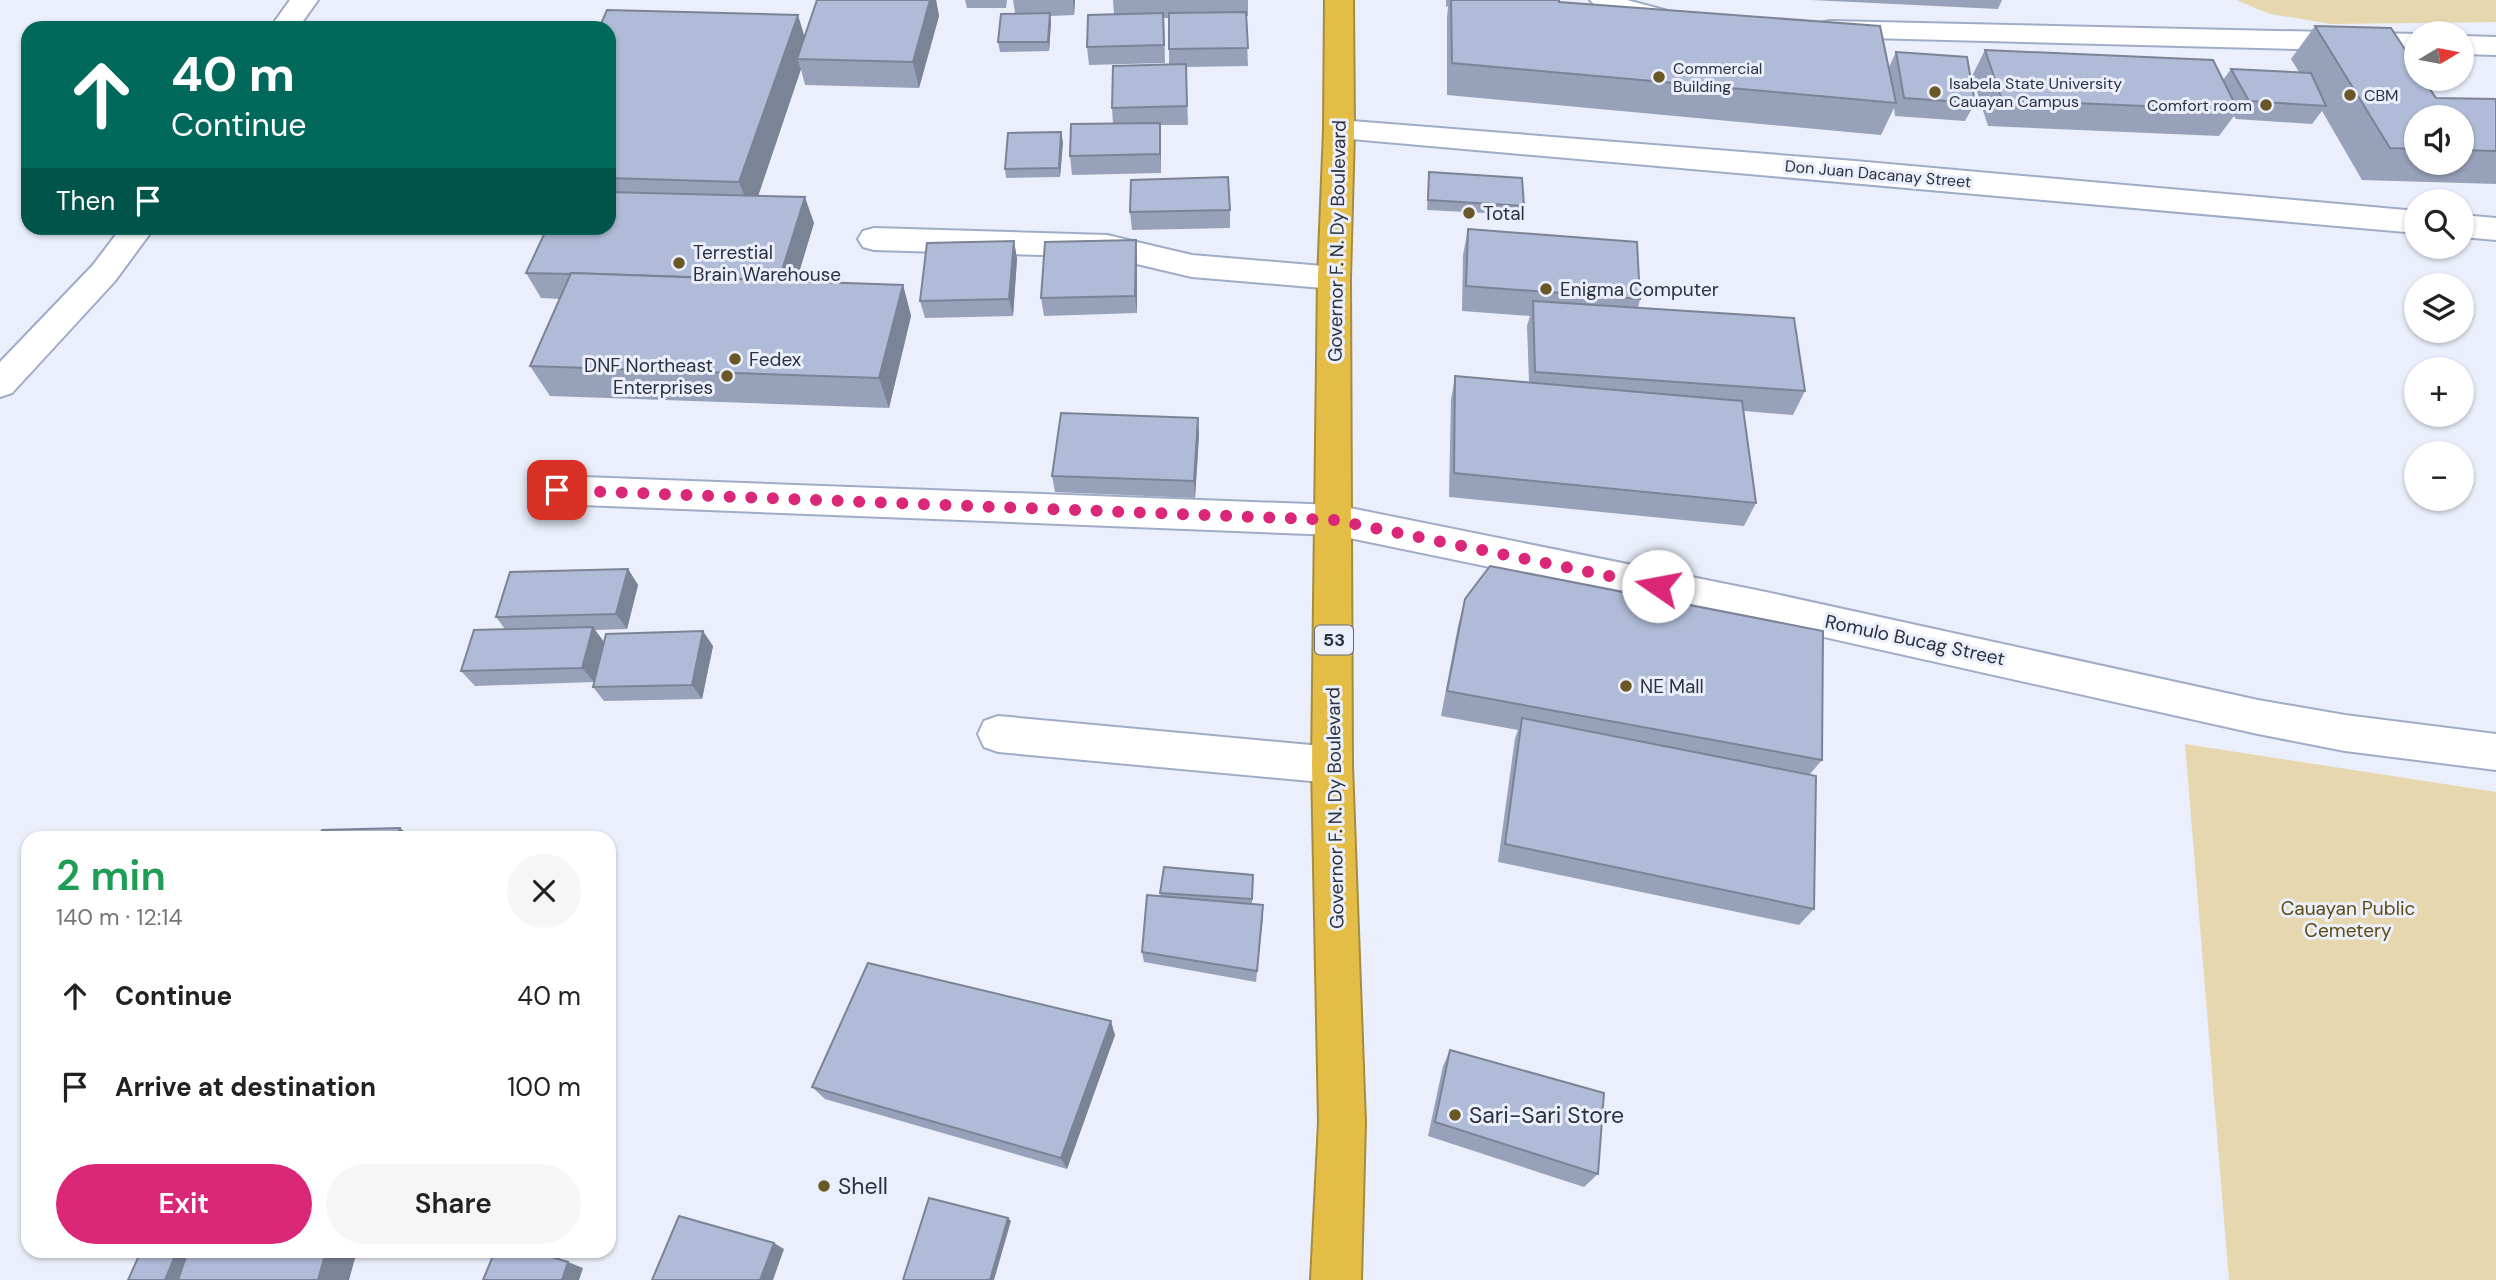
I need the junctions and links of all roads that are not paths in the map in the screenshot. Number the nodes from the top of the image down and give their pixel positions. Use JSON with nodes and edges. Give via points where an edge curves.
{"nodes":[{"id":1,"x":304,"y":0,"type":"edge"},
{"id":2,"x":1339,"y":0,"type":"edge"},
{"id":3,"x":1604,"y":0,"type":"edge"},
{"id":4,"x":289,"y":21,"type":"edge"},
{"id":5,"x":1695,"y":24,"type":"edge"},
{"id":6,"x":1799,"y":28,"type":"edge"},
{"id":7,"x":2404,"y":44,"type":"edge"},
{"id":8,"x":2474,"y":45,"type":"edge"},
{"id":9,"x":2496,"y":46,"type":"edge"},
{"id":10,"x":1339,"y":130,"type":"junction"},
{"id":11,"x":2404,"y":221,"type":"edge"},
{"id":12,"x":2474,"y":227,"type":"edge"},
{"id":13,"x":2496,"y":229,"type":"edge"},
{"id":14,"x":133,"y":235,"type":"edge"},
{"id":15,"x":874,"y":239,"type":"dead end"},
{"id":16,"x":1334,"y":278,"type":"junction"},
{"id":17,"x":0,"y":384,"type":"edge"},
{"id":18,"x":557,"y":490,"type":"dead end"},
{"id":19,"x":1335,"y":520,"type":"junction"},
{"id":20,"x":998,"y":734,"type":"dead end"},
{"id":21,"x":2496,"y":751,"type":"edge"},
{"id":22,"x":1332,"y":765,"type":"junction"},
{"id":23,"x":1335,"y":1280,"type":"edge"}],
"edges":[{"from":1,"to":4,"type":"street"},
{"from":2,"to":10,"type":"highway","name":"Governor F. N. Dy Boulevard","number":"53"},
{"from":3,"to":5,"type":"street","via":[[1656,19]]},
{"from":6,"to":7,"type":"street"},
{"from":8,"to":9,"type":"street"},
{"from":10,"to":11,"type":"street","name":"Don Juan Dacanay Street"},
{"from":10,"to":16,"type":"highway","name":"Governor F. N. Dy Boulevard","number":"53"},
{"from":12,"to":13,"type":"street"},
{"from":14,"to":17,"type":"street","via":[[104,273]]},
{"from":15,"to":16,"type":"street","via":[[1107,246],[1192,266]]},
{"from":16,"to":19,"type":"highway","name":"Governor F. N. Dy Boulevard","number":"53"},
{"from":18,"to":19,"type":"street","name":"Romulo Bucag Street"},
{"from":19,"to":21,"type":"street","name":"Romulo Bucag Street","via":[[1791,613],[2258,717]]},
{"from":19,"to":22,"type":"highway","name":"Governor F. N. Dy Boulevard","number":"53"},
{"from":20,"to":22,"type":"street"},
{"from":22,"to":23,"type":"highway","name":"Governor F. N. Dy Boulevard","number":"53","via":[[1342,1122]]}]}
